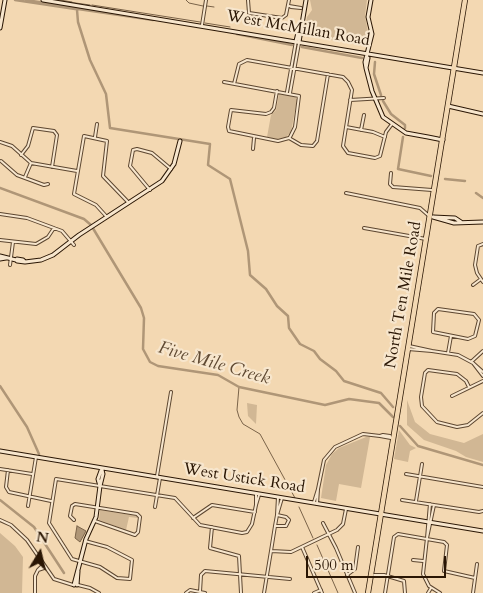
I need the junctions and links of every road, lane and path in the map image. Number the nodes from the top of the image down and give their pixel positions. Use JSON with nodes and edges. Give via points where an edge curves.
{"nodes":[{"id":1,"x":5,"y":0,"type":"edge"},
{"id":2,"x":43,"y":0,"type":"edge"},
{"id":3,"x":206,"y":0,"type":"edge"},
{"id":4,"x":248,"y":0,"type":"edge"},
{"id":5,"x":289,"y":0,"type":"edge"},
{"id":6,"x":306,"y":0,"type":"edge"},
{"id":7,"x":371,"y":0,"type":"edge"},
{"id":8,"x":465,"y":0,"type":"edge"},
{"id":9,"x":289,"y":6,"type":"junction"},
{"id":10,"x":303,"y":9,"type":"junction"},
{"id":11,"x":202,"y":25,"type":"junction"},
{"id":12,"x":0,"y":28,"type":"edge"},
{"id":13,"x":297,"y":42,"type":"junction"},
{"id":14,"x":368,"y":56,"type":"junction"},
{"id":15,"x":293,"y":68,"type":"junction"},
{"id":16,"x":452,"y":68,"type":"junction"},
{"id":17,"x":483,"y":73,"type":"edge"},
{"id":18,"x":328,"y":74,"type":"junction"},
{"id":19,"x":224,"y":82,"type":"dead end"},
{"id":20,"x":234,"y":84,"type":"junction"},
{"id":21,"x":277,"y":91,"type":"junction"},
{"id":22,"x":289,"y":93,"type":"junction"},
{"id":23,"x":384,"y":98,"type":"dead end"},
{"id":24,"x":375,"y":99,"type":"junction"},
{"id":25,"x":350,"y":100,"type":"junction"},
{"id":26,"x":448,"y":106,"type":"junction"},
{"id":27,"x":483,"y":114,"type":"edge"},
{"id":28,"x":364,"y":115,"type":"dead end"},
{"id":29,"x":97,"y":124,"type":"dead end"},
{"id":30,"x":392,"y":124,"type":"junction"},
{"id":31,"x":346,"y":127,"type":"junction"},
{"id":32,"x":361,"y":130,"type":"junction"},
{"id":33,"x":95,"y":137,"type":"junction"},
{"id":34,"x":385,"y":137,"type":"junction"},
{"id":35,"x":254,"y":138,"type":"junction"},
{"id":36,"x":290,"y":138,"type":"junction"},
{"id":37,"x":180,"y":140,"type":"dead end"},
{"id":38,"x":440,"y":140,"type":"junction"},
{"id":39,"x":0,"y":142,"type":"edge"},
{"id":40,"x":252,"y":149,"type":"dead end"},
{"id":41,"x":21,"y":155,"type":"junction"},
{"id":42,"x":1,"y":161,"type":"dead end"},
{"id":43,"x":31,"y":163,"type":"junction"},
{"id":44,"x":52,"y":167,"type":"junction"},
{"id":45,"x":171,"y":169,"type":"junction"},
{"id":46,"x":77,"y":171,"type":"junction"},
{"id":47,"x":391,"y":173,"type":"dead end"},
{"id":48,"x":25,"y":178,"type":"junction"},
{"id":49,"x":48,"y":184,"type":"dead end"},
{"id":50,"x":150,"y":190,"type":"junction"},
{"id":51,"x":434,"y":190,"type":"junction"},
{"id":52,"x":346,"y":193,"type":"dead end"},
{"id":53,"x":129,"y":204,"type":"junction"},
{"id":54,"x":0,"y":214,"type":"edge"},
{"id":55,"x":431,"y":217,"type":"junction"},
{"id":56,"x":108,"y":218,"type":"junction"},
{"id":57,"x":483,"y":222,"type":"edge"},
{"id":58,"x":54,"y":228,"type":"junction"},
{"id":59,"x":364,"y":228,"type":"dead end"},
{"id":60,"x":426,"y":239,"type":"junction"},
{"id":61,"x":0,"y":240,"type":"edge"},
{"id":62,"x":71,"y":241,"type":"junction"},
{"id":63,"x":13,"y":242,"type":"junction"},
{"id":64,"x":483,"y":244,"type":"edge"},
{"id":65,"x":74,"y":245,"type":"dead end"},
{"id":66,"x":0,"y":258,"type":"edge"},
{"id":67,"x":10,"y":259,"type":"junction"},
{"id":68,"x":10,"y":265,"type":"dead end"},
{"id":69,"x":482,"y":281,"type":"edge"},
{"id":70,"x":473,"y":285,"type":"dead end"},
{"id":71,"x":451,"y":336,"type":"junction"},
{"id":72,"x":408,"y":347,"type":"junction"},
{"id":73,"x":483,"y":351,"type":"edge"},
{"id":74,"x":448,"y":353,"type":"junction"},
{"id":75,"x":472,"y":362,"type":"junction"},
{"id":76,"x":483,"y":372,"type":"edge"},
{"id":77,"x":483,"y":376,"type":"edge"},
{"id":78,"x":483,"y":381,"type":"edge"},
{"id":79,"x":469,"y":387,"type":"junction"},
{"id":80,"x":171,"y":392,"type":"dead end"},
{"id":81,"x":452,"y":396,"type":"dead end"},
{"id":82,"x":483,"y":413,"type":"edge"},
{"id":83,"x":392,"y":438,"type":"junction"},
{"id":84,"x":0,"y":451,"type":"edge"},
{"id":85,"x":36,"y":457,"type":"junction"},
{"id":86,"x":422,"y":464,"type":"dead end"},
{"id":87,"x":0,"y":469,"type":"edge"},
{"id":88,"x":102,"y":469,"type":"junction"},
{"id":89,"x":8,"y":470,"type":"junction"},
{"id":90,"x":33,"y":474,"type":"junction"},
{"id":91,"x":406,"y":474,"type":"dead end"},
{"id":92,"x":420,"y":476,"type":"junction"},
{"id":93,"x":158,"y":478,"type":"junction"},
{"id":94,"x":100,"y":486,"type":"junction"},
{"id":95,"x":483,"y":487,"type":"edge"},
{"id":96,"x":257,"y":494,"type":"junction"},
{"id":97,"x":157,"y":495,"type":"junction"},
{"id":98,"x":30,"y":497,"type":"junction"},
{"id":99,"x":280,"y":498,"type":"junction"},
{"id":100,"x":402,"y":500,"type":"dead end"},
{"id":101,"x":51,"y":501,"type":"junction"},
{"id":102,"x":416,"y":502,"type":"junction"},
{"id":103,"x":316,"y":504,"type":"junction"},
{"id":104,"x":430,"y":504,"type":"junction"},
{"id":105,"x":434,"y":505,"type":"junction"},
{"id":106,"x":28,"y":506,"type":"dead end"},
{"id":107,"x":98,"y":507,"type":"junction"},
{"id":108,"x":155,"y":507,"type":"dead end"},
{"id":109,"x":346,"y":509,"type":"junction"},
{"id":110,"x":483,"y":511,"type":"edge"},
{"id":111,"x":255,"y":512,"type":"junction"},
{"id":112,"x":277,"y":514,"type":"junction"},
{"id":113,"x":380,"y":514,"type":"junction"},
{"id":114,"x":193,"y":518,"type":"junction"},
{"id":115,"x":0,"y":520,"type":"edge"},
{"id":116,"x":74,"y":520,"type":"dead end"},
{"id":117,"x":95,"y":521,"type":"junction"},
{"id":118,"x":429,"y":522,"type":"junction"},
{"id":119,"x":323,"y":523,"type":"dead end"},
{"id":120,"x":275,"y":526,"type":"junction"},
{"id":121,"x":212,"y":527,"type":"junction"},
{"id":122,"x":483,"y":531,"type":"edge"},
{"id":123,"x":329,"y":534,"type":"junction"},
{"id":124,"x":427,"y":538,"type":"junction"},
{"id":125,"x":85,"y":541,"type":"junction"},
{"id":126,"x":302,"y":547,"type":"junction"},
{"id":127,"x":358,"y":547,"type":"dead end"},
{"id":128,"x":271,"y":551,"type":"junction"},
{"id":129,"x":413,"y":560,"type":"dead end"},
{"id":130,"x":423,"y":561,"type":"junction"},
{"id":131,"x":80,"y":562,"type":"junction"},
{"id":132,"x":43,"y":564,"type":"junction"},
{"id":133,"x":477,"y":564,"type":"dead end"},
{"id":134,"x":45,"y":568,"type":"junction"},
{"id":135,"x":38,"y":570,"type":"junction"},
{"id":136,"x":240,"y":575,"type":"junction"},
{"id":137,"x":347,"y":575,"type":"junction"},
{"id":138,"x":372,"y":575,"type":"junction"},
{"id":139,"x":267,"y":577,"type":"junction"},
{"id":140,"x":386,"y":577,"type":"junction"},
{"id":141,"x":475,"y":578,"type":"junction"},
{"id":142,"x":290,"y":579,"type":"dead end"},
{"id":143,"x":76,"y":585,"type":"junction"},
{"id":144,"x":431,"y":588,"type":"junction"},
{"id":145,"x":187,"y":592,"type":"edge"},
{"id":146,"x":200,"y":592,"type":"edge"},
{"id":147,"x":321,"y":592,"type":"edge"},
{"id":148,"x":34,"y":593,"type":"edge"},
{"id":149,"x":98,"y":593,"type":"edge"},
{"id":150,"x":205,"y":593,"type":"edge"},
{"id":151,"x":241,"y":593,"type":"edge"},
{"id":152,"x":264,"y":593,"type":"edge"},
{"id":153,"x":314,"y":593,"type":"edge"},
{"id":154,"x":355,"y":593,"type":"edge"},
{"id":155,"x":368,"y":593,"type":"edge"},
{"id":156,"x":385,"y":593,"type":"edge"},
{"id":157,"x":404,"y":593,"type":"edge"},
{"id":158,"x":428,"y":593,"type":"edge"},
{"id":159,"x":440,"y":593,"type":"edge"},
{"id":160,"x":472,"y":593,"type":"edge"}],
"edges":[{"from":1,"to":12,"type":"main road"},
{"from":2,"to":11,"type":"main road","name":"West McMillan Road"},
{"from":3,"to":11,"type":"street"},
{"from":4,"to":9,"type":"street","via":[[250,13],[284,18]]},
{"from":5,"to":9,"type":"street"},
{"from":6,"to":10,"type":"main road"},
{"from":7,"to":14,"type":"main road","via":[[368,17],[372,34]]},
{"from":8,"to":16,"type":"main road","name":"North Ten Mile Road"},
{"from":9,"to":10,"type":"street"},
{"from":10,"to":13,"type":"main road"},
{"from":11,"to":13,"type":"main road","name":"West McMillan Road"},
{"from":13,"to":14,"type":"main road","name":"West McMillan Road"},
{"from":13,"to":15,"type":"street"},
{"from":14,"to":16,"type":"main road","name":"West McMillan Road"},
{"from":14,"to":24,"type":"main road","via":[[365,62]]},
{"from":15,"to":18,"type":"street"},
{"from":15,"to":20,"type":"street","via":[[247,60],[237,68]]},
{"from":15,"to":22,"type":"street"},
{"from":16,"to":17,"type":"main road","name":"West McMillan Road"},
{"from":16,"to":26,"type":"main road","name":"North Ten Mile Road"},
{"from":18,"to":25,"type":"street","via":[[347,80],[351,86]]},
{"from":18,"to":36,"type":"street","via":[[316,144],[301,145]]},
{"from":19,"to":20,"type":"street"},
{"from":20,"to":21,"type":"street"},
{"from":21,"to":22,"type":"street"},
{"from":21,"to":35,"type":"street","via":[[271,112],[232,110],[229,132]]},
{"from":22,"to":36,"type":"street","via":[[299,96],[295,127]]},
{"from":23,"to":24,"type":"street"},
{"from":24,"to":25,"type":"street"},
{"from":24,"to":30,"type":"main road","via":[[384,117]]},
{"from":25,"to":31,"type":"street"},
{"from":26,"to":27,"type":"main road"},
{"from":26,"to":38,"type":"main road","name":"North Ten Mile Road"},
{"from":28,"to":32,"type":"street"},
{"from":29,"to":33,"type":"street"},
{"from":30,"to":34,"type":"street"},
{"from":30,"to":38,"type":"main road","via":[[406,133]]},
{"from":31,"to":32,"type":"street"},
{"from":31,"to":34,"type":"street","via":[[344,151],[375,158],[380,156]]},
{"from":32,"to":34,"type":"street"},
{"from":33,"to":46,"type":"street","via":[[84,136]]},
{"from":33,"to":53,"type":"street","via":[[107,140],[103,176]]},
{"from":35,"to":36,"type":"street","via":[[278,141]]},
{"from":35,"to":40,"type":"street"},
{"from":37,"to":45,"type":"main road"},
{"from":38,"to":51,"type":"main road","name":"North Ten Mile Road"},
{"from":39,"to":41,"type":"street","via":[[12,146]]},
{"from":41,"to":43,"type":"street"},
{"from":41,"to":44,"type":"street","via":[[28,146],[33,128],[56,132]]},
{"from":42,"to":48,"type":"street","via":[[12,172]]},
{"from":43,"to":44,"type":"street"},
{"from":43,"to":48,"type":"street"},
{"from":44,"to":46,"type":"street"},
{"from":45,"to":50,"type":"main road"},
{"from":45,"to":50,"type":"street","via":[[152,153],[134,150],[130,166]]},
{"from":46,"to":56,"type":"street","via":[[74,194],[96,205]]},
{"from":47,"to":51,"type":"street","via":[[390,185],[402,189]]},
{"from":48,"to":49,"type":"street"},
{"from":50,"to":53,"type":"main road"},
{"from":51,"to":55,"type":"main road","name":"North Ten Mile Road"},
{"from":52,"to":55,"type":"street","via":[[420,208]]},
{"from":53,"to":56,"type":"main road"},
{"from":54,"to":58,"type":"street","via":[[27,218]]},
{"from":55,"to":57,"type":"main road"},
{"from":55,"to":60,"type":"main road","name":"North Ten Mile Road"},
{"from":56,"to":62,"type":"main road"},
{"from":58,"to":62,"type":"street","via":[[65,233]]},
{"from":58,"to":63,"type":"street","via":[[48,237],[36,244]]},
{"from":59,"to":60,"type":"street"},
{"from":60,"to":72,"type":"main road","name":"North Ten Mile Road"},
{"from":61,"to":63,"type":"street"},
{"from":62,"to":65,"type":"street"},
{"from":62,"to":67,"type":"main road","via":[[47,258],[25,262]]},
{"from":63,"to":67,"type":"street"},
{"from":64,"to":69,"type":"street","via":[[479,245],[475,265]]},
{"from":66,"to":67,"type":"main road"},
{"from":67,"to":68,"type":"street"},
{"from":69,"to":70,"type":"street"},
{"from":71,"to":71,"type":"street","via":[[433,332],[434,312],[438,309],[474,314],[478,320],[476,334],[470,339]]},
{"from":71,"to":74,"type":"street"},
{"from":72,"to":74,"type":"street"},
{"from":72,"to":83,"type":"main road","name":"North Ten Mile Road"},
{"from":73,"to":75,"type":"street"},
{"from":74,"to":75,"type":"street"},
{"from":75,"to":76,"type":"street"},
{"from":75,"to":77,"type":"street"},
{"from":78,"to":79,"type":"street"},
{"from":79,"to":81,"type":"street"},
{"from":79,"to":82,"type":"street","via":[[457,374],[428,370],[422,406],[437,422],[457,427],[468,425]]},
{"from":80,"to":93,"type":"street"},
{"from":83,"to":103,"type":"street","via":[[363,434],[340,444],[326,457]]},
{"from":83,"to":113,"type":"main road","name":"North Ten Mile Road"},
{"from":84,"to":85,"type":"main road","name":"West Ustick Road"},
{"from":85,"to":88,"type":"main road","name":"West Ustick Road"},
{"from":85,"to":90,"type":"street"},
{"from":86,"to":92,"type":"street"},
{"from":87,"to":89,"type":"street"},
{"from":88,"to":93,"type":"main road","name":"West Ustick Road"},
{"from":88,"to":94,"type":"main road","via":[[98,479]]},
{"from":89,"to":90,"type":"street"},
{"from":89,"to":98,"type":"street","via":[[7,490]]},
{"from":90,"to":98,"type":"street"},
{"from":91,"to":92,"type":"street"},
{"from":92,"to":95,"type":"street"},
{"from":92,"to":102,"type":"street"},
{"from":93,"to":96,"type":"main road","name":"West Ustick Road"},
{"from":93,"to":97,"type":"street"},
{"from":94,"to":97,"type":"street"},
{"from":94,"to":101,"type":"street","via":[[58,478],[54,481]]},
{"from":94,"to":107,"type":"main road"},
{"from":96,"to":99,"type":"main road","name":"West Ustick Road"},
{"from":96,"to":111,"type":"street"},
{"from":97,"to":108,"type":"street"},
{"from":97,"to":114,"type":"street","via":[[178,500]]},
{"from":98,"to":101,"type":"street"},
{"from":98,"to":106,"type":"street"},
{"from":99,"to":103,"type":"main road","name":"West Ustick Road"},
{"from":99,"to":112,"type":"street"},
{"from":100,"to":102,"type":"street"},
{"from":101,"to":131,"type":"street","via":[[50,526],[72,559]]},
{"from":102,"to":104,"type":"street"},
{"from":103,"to":109,"type":"main road","name":"West Ustick Road"},
{"from":104,"to":105,"type":"street"},
{"from":104,"to":118,"type":"street"},
{"from":105,"to":110,"type":"street"},
{"from":105,"to":118,"type":"street"},
{"from":107,"to":116,"type":"street","via":[[73,504],[70,516]]},
{"from":107,"to":117,"type":"main road"},
{"from":107,"to":117,"type":"street","via":[[139,515],[137,534],[131,535],[115,526]]},
{"from":109,"to":113,"type":"main road","name":"West Ustick Road"},
{"from":109,"to":123,"type":"street","via":[[342,524]]},
{"from":111,"to":114,"type":"street","via":[[212,505]]},
{"from":111,"to":121,"type":"street","via":[[248,531],[242,533]]},
{"from":112,"to":120,"type":"street"},
{"from":112,"to":120,"type":"street","via":[[286,517],[289,523],[284,527]]},
{"from":113,"to":118,"type":"main road","name":"West Ustick Road"},
{"from":113,"to":138,"type":"main road","name":"North Ten Mile Road"},
{"from":114,"to":121,"type":"street"},
{"from":115,"to":132,"type":"street","via":[[24,537]]},
{"from":117,"to":125,"type":"main road"},
{"from":118,"to":122,"type":"main road","name":"West Ustick Road"},
{"from":118,"to":124,"type":"street"},
{"from":119,"to":123,"type":"street"},
{"from":120,"to":128,"type":"street"},
{"from":121,"to":136,"type":"street","via":[[210,548],[238,554]]},
{"from":123,"to":126,"type":"street"},
{"from":123,"to":137,"type":"street"},
{"from":124,"to":130,"type":"street"},
{"from":124,"to":140,"type":"street","via":[[398,534],[394,537]]},
{"from":124,"to":141,"type":"street","via":[[447,545],[444,571]]},
{"from":125,"to":131,"type":"main road"},
{"from":125,"to":131,"type":"street","via":[[107,547],[132,560],[130,579],[117,578],[100,567]]},
{"from":126,"to":128,"type":"street","via":[[288,552]]},
{"from":126,"to":147,"type":"street"},
{"from":127,"to":137,"type":"street","via":[[355,569]]},
{"from":128,"to":139,"type":"street"},
{"from":129,"to":130,"type":"street"},
{"from":130,"to":144,"type":"street","via":[[423,574]]},
{"from":131,"to":143,"type":"main road"},
{"from":132,"to":134,"type":"street"},
{"from":132,"to":135,"type":"street"},
{"from":133,"to":141,"type":"street"},
{"from":134,"to":135,"type":"street"},
{"from":134,"to":143,"type":"street","via":[[57,581]]},
{"from":135,"to":148,"type":"street"},
{"from":136,"to":139,"type":"street"},
{"from":136,"to":146,"type":"street","via":[[203,572]]},
{"from":136,"to":151,"type":"street"},
{"from":137,"to":154,"type":"street"},
{"from":138,"to":140,"type":"street"},
{"from":138,"to":155,"type":"main road","name":"North Ten Mile Road"},
{"from":139,"to":142,"type":"street"},
{"from":139,"to":152,"type":"street"},
{"from":140,"to":156,"type":"street"},
{"from":140,"to":157,"type":"street","via":[[404,581]]},
{"from":141,"to":160,"type":"street"},
{"from":143,"to":149,"type":"street"},
{"from":144,"to":158,"type":"street"},
{"from":144,"to":159,"type":"street"},
{"from":145,"to":146,"type":"street"},
{"from":146,"to":150,"type":"street"},
{"from":147,"to":153,"type":"street"}]}
